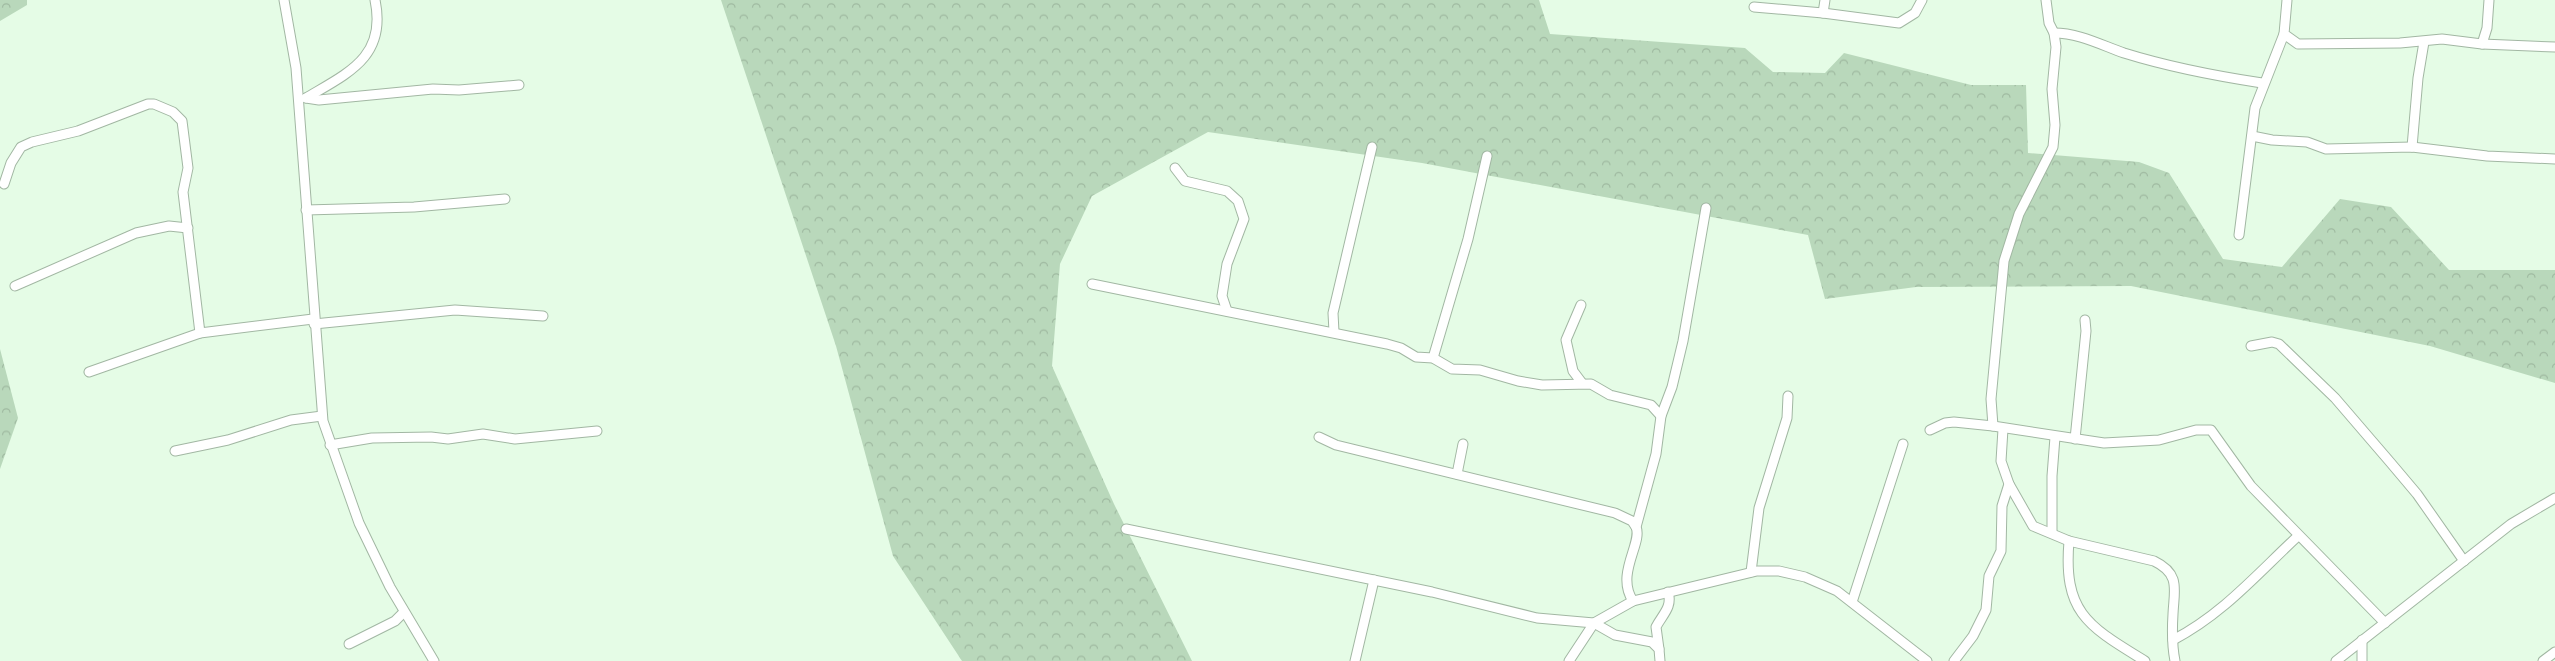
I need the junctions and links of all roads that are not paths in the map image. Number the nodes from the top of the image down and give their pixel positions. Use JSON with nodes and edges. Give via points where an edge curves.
{"nodes":[{"id":1,"x":284,"y":0,"type":"edge"},
{"id":2,"x":375,"y":0,"type":"edge"},
{"id":3,"x":1825,"y":0,"type":"edge"},
{"id":4,"x":1922,"y":0,"type":"edge"},
{"id":5,"x":2046,"y":0,"type":"edge"},
{"id":6,"x":2287,"y":0,"type":"edge"},
{"id":7,"x":2489,"y":0,"type":"edge"},
{"id":8,"x":1754,"y":6,"type":"dead end"},
{"id":9,"x":1823,"y":13,"type":"junction"},
{"id":10,"x":2054,"y":33,"type":"junction"},
{"id":11,"x":2284,"y":34,"type":"junction"},
{"id":12,"x":2424,"y":42,"type":"junction"},
{"id":13,"x":2482,"y":44,"type":"junction"},
{"id":14,"x":2555,"y":47,"type":"edge"},
{"id":15,"x":2262,"y":83,"type":"junction"},
{"id":16,"x":519,"y":85,"type":"dead end"},
{"id":17,"x":302,"y":100,"type":"junction"},
{"id":18,"x":2252,"y":136,"type":"junction"},
{"id":19,"x":1372,"y":147,"type":"dead end"},
{"id":20,"x":2412,"y":147,"type":"junction"},
{"id":21,"x":1487,"y":156,"type":"dead end"},
{"id":22,"x":2555,"y":159,"type":"edge"},
{"id":23,"x":1175,"y":168,"type":"dead end"},
{"id":24,"x":4,"y":184,"type":"dead end"},
{"id":25,"x":506,"y":199,"type":"dead end"},
{"id":26,"x":1706,"y":208,"type":"dead end"},
{"id":27,"x":306,"y":210,"type":"junction"},
{"id":28,"x":188,"y":228,"type":"junction"},
{"id":29,"x":2239,"y":235,"type":"dead end"},
{"id":30,"x":1092,"y":284,"type":"dead end"},
{"id":31,"x":15,"y":286,"type":"dead end"},
{"id":32,"x":1581,"y":305,"type":"dead end"},
{"id":33,"x":1227,"y":311,"type":"junction"},
{"id":34,"x":544,"y":316,"type":"dead end"},
{"id":35,"x":2085,"y":320,"type":"dead end"},
{"id":36,"x":314,"y":321,"type":"junction"},
{"id":37,"x":1334,"y":332,"type":"junction"},
{"id":38,"x":200,"y":333,"type":"junction"},
{"id":39,"x":2251,"y":346,"type":"dead end"},
{"id":40,"x":1433,"y":358,"type":"junction"},
{"id":41,"x":88,"y":372,"type":"dead end"},
{"id":42,"x":1582,"y":383,"type":"junction"},
{"id":43,"x":1788,"y":396,"type":"dead end"},
{"id":44,"x":322,"y":416,"type":"junction"},
{"id":45,"x":1661,"y":416,"type":"junction"},
{"id":46,"x":1993,"y":426,"type":"junction"},
{"id":47,"x":2002,"y":429,"type":"junction"},
{"id":48,"x":1930,"y":430,"type":"dead end"},
{"id":49,"x":597,"y":431,"type":"dead end"},
{"id":50,"x":2055,"y":436,"type":"junction"},
{"id":51,"x":1319,"y":437,"type":"dead end"},
{"id":52,"x":2075,"y":439,"type":"junction"},
{"id":53,"x":330,"y":444,"type":"junction"},
{"id":54,"x":1463,"y":444,"type":"dead end"},
{"id":55,"x":1902,"y":444,"type":"dead end"},
{"id":56,"x":175,"y":451,"type":"dead end"},
{"id":57,"x":1457,"y":474,"type":"junction"},
{"id":58,"x":2009,"y":484,"type":"junction"},
{"id":59,"x":2555,"y":498,"type":"edge"},
{"id":60,"x":1636,"y":527,"type":"junction"},
{"id":61,"x":1126,"y":529,"type":"dead end"},
{"id":62,"x":2052,"y":533,"type":"junction"},
{"id":63,"x":2298,"y":536,"type":"junction"},
{"id":64,"x":2069,"y":542,"type":"junction"},
{"id":65,"x":2464,"y":561,"type":"junction"},
{"id":66,"x":1751,"y":572,"type":"junction"},
{"id":67,"x":1374,"y":580,"type":"junction"},
{"id":68,"x":1668,"y":592,"type":"junction"},
{"id":69,"x":1633,"y":601,"type":"junction"},
{"id":70,"x":1852,"y":602,"type":"junction"},
{"id":71,"x":404,"y":612,"type":"junction"},
{"id":72,"x":1594,"y":623,"type":"junction"},
{"id":73,"x":2385,"y":623,"type":"junction"},
{"id":74,"x":2173,"y":640,"type":"junction"},
{"id":75,"x":2362,"y":640,"type":"junction"},
{"id":76,"x":349,"y":644,"type":"dead end"},
{"id":77,"x":1659,"y":649,"type":"junction"},
{"id":78,"x":2555,"y":652,"type":"edge"},
{"id":79,"x":434,"y":661,"type":"edge"},
{"id":80,"x":1355,"y":661,"type":"edge"},
{"id":81,"x":1569,"y":661,"type":"edge"},
{"id":82,"x":1660,"y":661,"type":"edge"},
{"id":83,"x":1927,"y":661,"type":"edge"},
{"id":84,"x":1954,"y":661,"type":"edge"},
{"id":85,"x":2145,"y":661,"type":"edge"},
{"id":86,"x":2175,"y":661,"type":"edge"},
{"id":87,"x":2336,"y":661,"type":"edge"},
{"id":88,"x":2362,"y":661,"type":"edge"},
{"id":89,"x":2543,"y":661,"type":"edge"}],
"edges":[{"from":1,"to":17,"type":"street"},
{"from":2,"to":17,"type":"street","via":[[377,26],[374,43],[364,58],[348,72]]},
{"from":3,"to":9,"type":"street"},
{"from":4,"to":9,"type":"street","via":[[1915,13],[1898,23]]},
{"from":5,"to":10,"type":"street","via":[[2048,23]]},
{"from":6,"to":11,"type":"street"},
{"from":7,"to":13,"type":"street"},
{"from":8,"to":9,"type":"street"},
{"from":10,"to":15,"type":"street","via":[[2068,33],[2124,53],[2207,74]]},
{"from":10,"to":46,"type":"street","via":[[2053,147],[2019,214],[2004,261],[1991,399]]},
{"from":11,"to":12,"type":"street","via":[[2298,44]]},
{"from":11,"to":15,"type":"street"},
{"from":12,"to":13,"type":"street","via":[[2442,39]]},
{"from":12,"to":20,"type":"street"},
{"from":13,"to":14,"type":"street"},
{"from":15,"to":18,"type":"street","via":[[2254,108]]},
{"from":16,"to":17,"type":"street"},
{"from":17,"to":27,"type":"street"},
{"from":18,"to":20,"type":"street","via":[[2307,142],[2326,149]]},
{"from":18,"to":29,"type":"street"},
{"from":19,"to":37,"type":"street","via":[[1333,313]]},
{"from":20,"to":22,"type":"street","via":[[2487,156]]},
{"from":21,"to":40,"type":"street","via":[[1468,239]]},
{"from":23,"to":33,"type":"street","via":[[1185,180],[1227,191],[1238,201],[1244,219],[1227,264],[1222,296]]},
{"from":24,"to":28,"type":"street","via":[[21,147],[154,104],[173,112],[182,121],[188,168],[183,183]]},
{"from":25,"to":27,"type":"street","via":[[414,207]]},
{"from":26,"to":45,"type":"street","via":[[1683,341]]},
{"from":27,"to":36,"type":"street"},
{"from":28,"to":31,"type":"street","via":[[169,226],[136,233]]},
{"from":28,"to":38,"type":"street"},
{"from":30,"to":33,"type":"street"},
{"from":32,"to":42,"type":"street","via":[[1566,340],[1573,371]]},
{"from":33,"to":37,"type":"street"},
{"from":34,"to":36,"type":"street","via":[[455,310]]},
{"from":35,"to":52,"type":"street"},
{"from":36,"to":38,"type":"street"},
{"from":36,"to":44,"type":"street"},
{"from":37,"to":40,"type":"street","via":[[1394,346],[1421,359]]},
{"from":38,"to":41,"type":"street"},
{"from":39,"to":65,"type":"street","via":[[2279,344],[2335,398],[2417,494]]},
{"from":40,"to":42,"type":"street","via":[[1452,369],[1480,370],[1518,381],[1557,386]]},
{"from":42,"to":45,"type":"street","via":[[1610,395],[1651,405]]},
{"from":43,"to":66,"type":"street","via":[[1787,418],[1759,508]]},
{"from":44,"to":53,"type":"street"},
{"from":44,"to":56,"type":"street","via":[[290,420],[228,440]]},
{"from":45,"to":60,"type":"street","via":[[1656,454]]},
{"from":46,"to":47,"type":"street"},
{"from":46,"to":48,"type":"street","via":[[1954,422]]},
{"from":47,"to":50,"type":"street"},
{"from":47,"to":58,"type":"street","via":[[2001,461]]},
{"from":49,"to":53,"type":"street","via":[[525,439],[483,434],[448,439],[372,438]]},
{"from":50,"to":52,"type":"street"},
{"from":50,"to":62,"type":"street"},
{"from":51,"to":57,"type":"street"},
{"from":52,"to":63,"type":"street","via":[[2120,443],[2159,440],[2196,430],[2211,430],[2251,486]]},
{"from":53,"to":71,"type":"street","via":[[359,523]]},
{"from":54,"to":57,"type":"street"},
{"from":55,"to":70,"type":"street"},
{"from":57,"to":60,"type":"street","via":[[1623,516]]},
{"from":58,"to":62,"type":"street","via":[[2033,526]]},
{"from":58,"to":84,"type":"street","via":[[2002,506],[2001,551],[1989,576],[1986,610],[1973,636]]},
{"from":59,"to":65,"type":"street","via":[[2511,524]]},
{"from":60,"to":69,"type":"street","via":[[1637,539],[1629,561],[1627,589]]},
{"from":61,"to":67,"type":"street"},
{"from":62,"to":64,"type":"street"},
{"from":63,"to":73,"type":"street"},
{"from":63,"to":74,"type":"street","via":[[2227,604],[2200,626]]},
{"from":64,"to":74,"type":"street","via":[[2138,556],[2167,569],[2176,593]]},
{"from":64,"to":85,"type":"street","via":[[2068,577],[2072,595],[2089,624]]},
{"from":65,"to":73,"type":"street"},
{"from":66,"to":68,"type":"street"},
{"from":66,"to":70,"type":"street","via":[[1780,572],[1804,577],[1837,591]]},
{"from":67,"to":72,"type":"street","via":[[1537,618]]},
{"from":67,"to":80,"type":"street"},
{"from":68,"to":69,"type":"street"},
{"from":68,"to":77,"type":"street","via":[[1666,614],[1656,627]]},
{"from":69,"to":72,"type":"street"},
{"from":70,"to":83,"type":"street"},
{"from":71,"to":76,"type":"street","via":[[396,621]]},
{"from":71,"to":79,"type":"street"},
{"from":72,"to":77,"type":"street","via":[[1615,635],[1652,642]]},
{"from":72,"to":81,"type":"street"},
{"from":73,"to":75,"type":"street"},
{"from":74,"to":86,"type":"street"},
{"from":75,"to":87,"type":"street"},
{"from":75,"to":88,"type":"street"},
{"from":77,"to":82,"type":"street"},
{"from":78,"to":89,"type":"street"}]}
